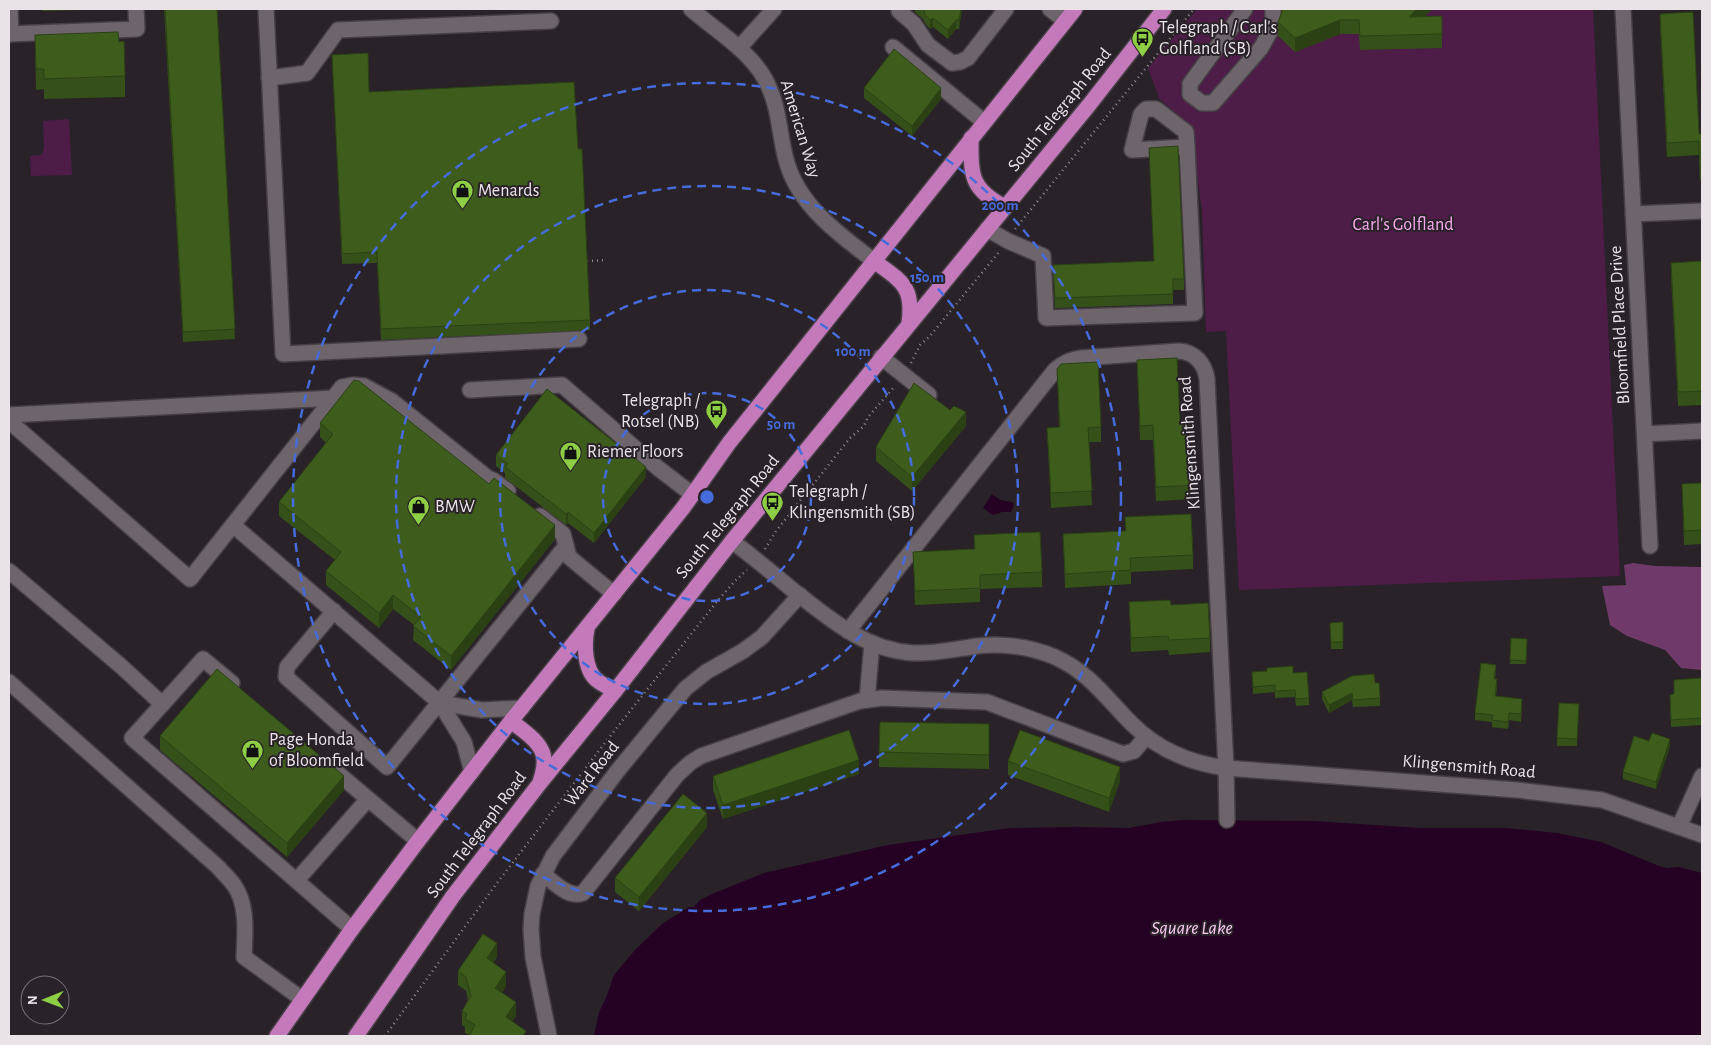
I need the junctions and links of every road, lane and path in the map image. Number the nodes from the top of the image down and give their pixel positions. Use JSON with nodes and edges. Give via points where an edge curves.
{"nodes":[{"id":1,"x":10,"y":9,"type":"edge"},
{"id":2,"x":136,"y":9,"type":"edge"},
{"id":3,"x":266,"y":9,"type":"edge"},
{"id":4,"x":691,"y":9,"type":"edge"},
{"id":5,"x":774,"y":9,"type":"edge"},
{"id":6,"x":1006,"y":9,"type":"edge"},
{"id":7,"x":1050,"y":9,"type":"edge"},
{"id":8,"x":1075,"y":9,"type":"edge"},
{"id":9,"x":1164,"y":9,"type":"edge"},
{"id":10,"x":1194,"y":9,"type":"edge"},
{"id":11,"x":1245,"y":9,"type":"edge"},
{"id":12,"x":1273,"y":9,"type":"edge"},
{"id":13,"x":1623,"y":9,"type":"edge"},
{"id":14,"x":899,"y":11,"type":"dead end"},
{"id":15,"x":550,"y":21,"type":"dead end"},
{"id":16,"x":1065,"y":21,"type":"junction"},
{"id":17,"x":10,"y":34,"type":"edge"},
{"id":18,"x":893,"y":47,"type":"edge"},
{"id":19,"x":738,"y":48,"type":"junction"},
{"id":20,"x":269,"y":78,"type":"junction"},
{"id":21,"x":984,"y":122,"type":"junction"},
{"id":22,"x":971,"y":138,"type":"junction"},
{"id":23,"x":1187,"y":147,"type":"dead end"},
{"id":24,"x":1005,"y":207,"type":"junction"},
{"id":25,"x":1702,"y":210,"type":"edge"},
{"id":26,"x":1633,"y":214,"type":"junction"},
{"id":27,"x":987,"y":229,"type":"junction"},
{"id":28,"x":1015,"y":230,"type":"dead end"},
{"id":29,"x":999,"y":252,"type":"dead end"},
{"id":30,"x":607,"y":260,"type":"dead end"},
{"id":31,"x":587,"y":261,"type":"edge"},
{"id":32,"x":874,"y":261,"type":"junction"},
{"id":33,"x":909,"y":323,"type":"junction"},
{"id":34,"x":579,"y":339,"type":"dead end"},
{"id":35,"x":881,"y":357,"type":"junction"},
{"id":36,"x":910,"y":364,"type":"dead end"},
{"id":37,"x":898,"y":383,"type":"dead end"},
{"id":38,"x":470,"y":390,"type":"dead end"},
{"id":39,"x":932,"y":397,"type":"edge"},
{"id":40,"x":334,"y":398,"type":"junction"},
{"id":41,"x":9,"y":415,"type":"edge"},
{"id":42,"x":9,"y":421,"type":"edge"},
{"id":43,"x":1702,"y":431,"type":"edge"},
{"id":44,"x":1645,"y":434,"type":"junction"},
{"id":45,"x":693,"y":495,"type":"junction"},
{"id":46,"x":517,"y":498,"type":"edge"},
{"id":47,"x":532,"y":510,"type":"edge"},
{"id":48,"x":233,"y":525,"type":"junction"},
{"id":49,"x":732,"y":541,"type":"junction"},
{"id":50,"x":566,"y":546,"type":"junction"},
{"id":51,"x":1650,"y":546,"type":"dead end"},
{"id":52,"x":766,"y":548,"type":"dead end"},
{"id":53,"x":9,"y":570,"type":"edge"},
{"id":54,"x":744,"y":574,"type":"dead end"},
{"id":55,"x":614,"y":594,"type":"junction"},
{"id":56,"x":800,"y":595,"type":"junction"},
{"id":57,"x":334,"y":611,"type":"junction"},
{"id":58,"x":587,"y":629,"type":"junction"},
{"id":59,"x":848,"y":631,"type":"junction"},
{"id":60,"x":872,"y":643,"type":"junction"},
{"id":61,"x":9,"y":682,"type":"edge"},
{"id":62,"x":240,"y":690,"type":"edge"},
{"id":63,"x":615,"y":691,"type":"junction"},
{"id":64,"x":867,"y":700,"type":"junction"},
{"id":65,"x":440,"y":703,"type":"junction"},
{"id":66,"x":162,"y":704,"type":"junction"},
{"id":67,"x":522,"y":708,"type":"junction"},
{"id":68,"x":511,"y":721,"type":"junction"},
{"id":69,"x":1146,"y":736,"type":"junction"},
{"id":70,"x":316,"y":754,"type":"edge"},
{"id":71,"x":1226,"y":768,"type":"junction"},
{"id":72,"x":472,"y":772,"type":"junction"},
{"id":73,"x":1702,"y":776,"type":"edge"},
{"id":74,"x":540,"y":784,"type":"junction"},
{"id":75,"x":368,"y":799,"type":"junction"},
{"id":76,"x":1227,"y":820,"type":"dead end"},
{"id":77,"x":1679,"y":827,"type":"junction"},
{"id":78,"x":1702,"y":835,"type":"edge"},
{"id":79,"x":418,"y":841,"type":"junction"},
{"id":80,"x":543,"y":874,"type":"junction"},
{"id":81,"x":297,"y":880,"type":"junction"},
{"id":82,"x":352,"y":929,"type":"junction"},
{"id":83,"x":302,"y":999,"type":"junction"},
{"id":84,"x":277,"y":1036,"type":"edge"},
{"id":85,"x":356,"y":1036,"type":"edge"},
{"id":86,"x":385,"y":1036,"type":"edge"},
{"id":87,"x":549,"y":1036,"type":"edge"}],
"edges":[{"from":1,"to":17,"type":"street"},
{"from":2,"to":17,"type":"street","via":[[137,30]]},
{"from":3,"to":20,"type":"street"},
{"from":4,"to":19,"type":"street","name":"American Way"},
{"from":5,"to":19,"type":"street"},
{"from":6,"to":14,"type":"street","via":[[968,58],[952,63],[928,45],[914,24]]},
{"from":7,"to":16,"type":"street"},
{"from":8,"to":16,"type":"highway"},
{"from":9,"to":24,"type":"highway","name":"South Telegraph Road"},
{"from":10,"to":28,"type":"path"},
{"from":11,"to":12,"type":"street","via":[[1190,84],[1190,94],[1202,102],[1213,103],[1261,48],[1274,26]]},
{"from":13,"to":26,"type":"street","name":"Bloomfield Place Drive"},
{"from":15,"to":20,"type":"street","via":[[338,30],[308,73]]},
{"from":16,"to":21,"type":"highway"},
{"from":18,"to":21,"type":"street"},
{"from":19,"to":32,"type":"street","name":"American Way","via":[[764,78],[776,101],[782,144],[794,184],[816,212]]},
{"from":20,"to":34,"type":"street","via":[[283,354]]},
{"from":21,"to":22,"type":"highway"},
{"from":22,"to":24,"type":"highway","via":[[974,180],[991,200]]},
{"from":22,"to":32,"type":"highway"},
{"from":23,"to":27,"type":"street","via":[[1194,313],[1046,318],[1043,256]]},
{"from":24,"to":27,"type":"highway","name":"South Telegraph Road"},
{"from":25,"to":26,"type":"street"},
{"from":26,"to":44,"type":"street","name":"Bloomfield Place Drive"},
{"from":27,"to":33,"type":"highway","name":"South Telegraph Road"},
{"from":29,"to":36,"type":"path","via":[[920,345]]},
{"from":30,"to":31,"type":"path"},
{"from":32,"to":33,"type":"highway","via":[[905,286],[909,296]]},
{"from":32,"to":45,"type":"highway","via":[[729,443]]},
{"from":33,"to":35,"type":"highway","name":"South Telegraph Road"},
{"from":35,"to":39,"type":"street"},
{"from":35,"to":49,"type":"highway","name":"South Telegraph Road"},
{"from":37,"to":52,"type":"path","via":[[868,416],[864,426],[850,438]]},
{"from":38,"to":45,"type":"street","via":[[562,385]]},
{"from":40,"to":41,"type":"street"},
{"from":40,"to":46,"type":"street","via":[[342,388],[353,385],[364,386],[392,401]]},
{"from":40,"to":48,"type":"street"},
{"from":42,"to":48,"type":"street","via":[[190,579]]},
{"from":43,"to":44,"type":"street"},
{"from":44,"to":51,"type":"street","name":"Bloomfield Place Drive"},
{"from":45,"to":55,"type":"highway"},
{"from":47,"to":50,"type":"street","via":[[563,534]]},
{"from":48,"to":57,"type":"street"},
{"from":49,"to":56,"type":"street","name":"Klingensmith Road"},
{"from":49,"to":63,"type":"highway","name":"South Telegraph Road"},
{"from":50,"to":55,"type":"street","via":[[569,557]]},
{"from":50,"to":65,"type":"street"},
{"from":53,"to":66,"type":"street"},
{"from":54,"to":86,"type":"path","via":[[719,599],[611,735]]},
{"from":55,"to":58,"type":"highway"},
{"from":56,"to":59,"type":"street","name":"Klingensmith Road"},
{"from":56,"to":80,"type":"street","name":"Ward Road","via":[[762,637],[706,672],[680,694],[559,846]]},
{"from":57,"to":65,"type":"street"},
{"from":57,"to":65,"type":"street","via":[[286,667],[286,677],[388,767]]},
{"from":58,"to":63,"type":"highway","via":[[586,656],[590,669],[596,680]]},
{"from":58,"to":67,"type":"highway"},
{"from":59,"to":60,"type":"street","name":"Klingensmith Road"},
{"from":59,"to":71,"type":"street","name":"Klingensmith Road","via":[[1061,365],[1081,358],[1188,353],[1201,362],[1207,379]]},
{"from":60,"to":64,"type":"street"},
{"from":60,"to":69,"type":"street","name":"Klingensmith Road","via":[[911,652],[932,653],[1001,645],[1047,654],[1076,668],[1094,682]]},
{"from":61,"to":83,"type":"street","via":[[218,867],[234,885],[241,901],[245,918],[244,957]]},
{"from":62,"to":66,"type":"street","via":[[203,659]]},
{"from":63,"to":74,"type":"highway","name":"South Telegraph Road"},
{"from":64,"to":69,"type":"street","via":[[987,702],[1123,754],[1131,753]]},
{"from":64,"to":80,"type":"street","via":[[702,756],[690,763],[583,893],[571,894]]},
{"from":65,"to":67,"type":"street","via":[[482,710]]},
{"from":65,"to":72,"type":"street","via":[[464,742]]},
{"from":66,"to":81,"type":"street","via":[[132,738]]},
{"from":67,"to":68,"type":"highway"},
{"from":68,"to":72,"type":"highway"},
{"from":68,"to":74,"type":"highway","via":[[542,750],[544,760]]},
{"from":69,"to":71,"type":"street","name":"Klingensmith Road","via":[[1182,758]]},
{"from":70,"to":75,"type":"street"},
{"from":71,"to":76,"type":"street"},
{"from":71,"to":77,"type":"street","name":"Klingensmith Road","via":[[1517,790],[1602,800]]},
{"from":72,"to":79,"type":"highway"},
{"from":73,"to":77,"type":"street"},
{"from":74,"to":85,"type":"highway","name":"South Telegraph Road","via":[[454,896]]},
{"from":75,"to":79,"type":"street"},
{"from":75,"to":81,"type":"street"},
{"from":77,"to":78,"type":"street","name":"Klingensmith Road"},
{"from":79,"to":82,"type":"highway"},
{"from":80,"to":87,"type":"street","name":"Ward Road","via":[[532,914],[532,943]]},
{"from":81,"to":82,"type":"street"},
{"from":82,"to":83,"type":"highway"},
{"from":83,"to":84,"type":"highway"}]}
